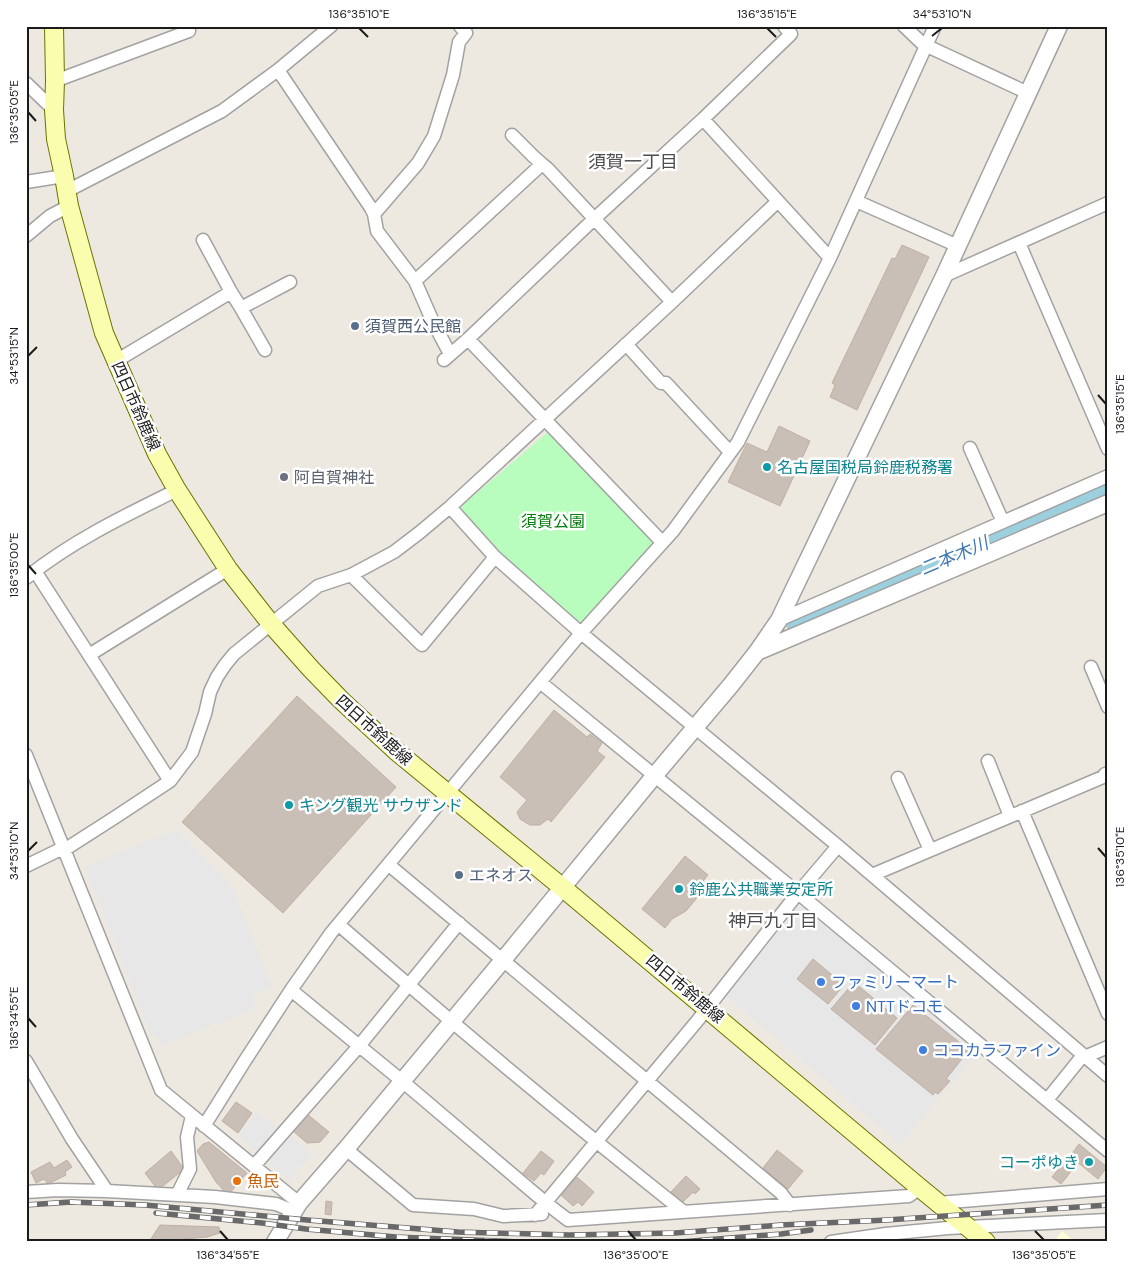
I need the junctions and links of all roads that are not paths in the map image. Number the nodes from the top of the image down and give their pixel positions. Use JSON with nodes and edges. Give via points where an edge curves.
{"nodes":[{"id":1,"x":54,"y":26,"type":"edge"},
{"id":2,"x":331,"y":26,"type":"edge"},
{"id":3,"x":460,"y":26,"type":"edge"},
{"id":4,"x":784,"y":26,"type":"edge"},
{"id":5,"x":904,"y":26,"type":"edge"},
{"id":6,"x":936,"y":26,"type":"edge"},
{"id":7,"x":1059,"y":26,"type":"edge"},
{"id":8,"x":189,"y":31,"type":"dead end"},
{"id":9,"x":927,"y":47,"type":"junction"},
{"id":10,"x":278,"y":70,"type":"junction"},
{"id":11,"x":55,"y":82,"type":"junction"},
{"id":12,"x":26,"y":83,"type":"edge"},
{"id":13,"x":1028,"y":93,"type":"junction"},
{"id":14,"x":54,"y":110,"type":"junction"},
{"id":15,"x":703,"y":119,"type":"junction"},
{"id":16,"x":512,"y":135,"type":"dead end"},
{"id":17,"x":542,"y":164,"type":"junction"},
{"id":18,"x":26,"y":182,"type":"edge"},
{"id":19,"x":67,"y":191,"type":"junction"},
{"id":20,"x":856,"y":201,"type":"junction"},
{"id":21,"x":777,"y":202,"type":"junction"},
{"id":22,"x":1108,"y":204,"type":"edge"},
{"id":23,"x":374,"y":214,"type":"junction"},
{"id":24,"x":594,"y":219,"type":"junction"},
{"id":25,"x":26,"y":236,"type":"edge"},
{"id":26,"x":202,"y":240,"type":"dead end"},
{"id":27,"x":1019,"y":243,"type":"junction"},
{"id":28,"x":958,"y":246,"type":"junction"},
{"id":29,"x":830,"y":258,"type":"junction"},
{"id":30,"x":944,"y":276,"type":"junction"},
{"id":31,"x":415,"y":281,"type":"junction"},
{"id":32,"x":290,"y":282,"type":"dead end"},
{"id":33,"x":231,"y":292,"type":"junction"},
{"id":34,"x":672,"y":302,"type":"junction"},
{"id":35,"x":241,"y":308,"type":"junction"},
{"id":36,"x":468,"y":339,"type":"junction"},
{"id":37,"x":626,"y":344,"type":"junction"},
{"id":38,"x":265,"y":350,"type":"dead end"},
{"id":39,"x":116,"y":361,"type":"junction"},
{"id":40,"x":544,"y":420,"type":"junction"},
{"id":41,"x":970,"y":448,"type":"dead end"},
{"id":42,"x":1108,"y":449,"type":"edge"},
{"id":43,"x":730,"y":452,"type":"junction"},
{"id":44,"x":1108,"y":476,"type":"edge"},
{"id":45,"x":177,"y":490,"type":"junction"},
{"id":46,"x":1108,"y":503,"type":"edge"},
{"id":47,"x":450,"y":507,"type":"junction"},
{"id":48,"x":1003,"y":522,"type":"junction"},
{"id":49,"x":662,"y":542,"type":"junction"},
{"id":50,"x":495,"y":557,"type":"junction"},
{"id":51,"x":228,"y":569,"type":"junction"},
{"id":52,"x":31,"y":574,"type":"edge"},
{"id":53,"x":351,"y":575,"type":"junction"},
{"id":54,"x":779,"y":620,"type":"junction"},
{"id":55,"x":271,"y":624,"type":"junction"},
{"id":56,"x":581,"y":633,"type":"junction"},
{"id":57,"x":757,"y":652,"type":"junction"},
{"id":58,"x":89,"y":655,"type":"junction"},
{"id":59,"x":1090,"y":667,"type":"dead end"},
{"id":60,"x":540,"y":682,"type":"junction"},
{"id":61,"x":1108,"y":707,"type":"edge"},
{"id":62,"x":695,"y":727,"type":"junction"},
{"id":63,"x":26,"y":755,"type":"edge"},
{"id":64,"x":988,"y":761,"type":"dead end"},
{"id":65,"x":1108,"y":773,"type":"edge"},
{"id":66,"x":655,"y":774,"type":"junction"},
{"id":67,"x":898,"y":778,"type":"dead end"},
{"id":68,"x":170,"y":781,"type":"junction"},
{"id":69,"x":448,"y":793,"type":"junction"},
{"id":70,"x":1016,"y":813,"type":"junction"},
{"id":71,"x":838,"y":846,"type":"junction"},
{"id":72,"x":63,"y":849,"type":"junction"},
{"id":73,"x":930,"y":850,"type":"junction"},
{"id":74,"x":389,"y":865,"type":"junction"},
{"id":75,"x":26,"y":866,"type":"edge"},
{"id":76,"x":872,"y":875,"type":"junction"},
{"id":77,"x":563,"y":888,"type":"junction"},
{"id":78,"x":798,"y":893,"type":"junction"},
{"id":79,"x":459,"y":924,"type":"junction"},
{"id":80,"x":339,"y":925,"type":"junction"},
{"id":81,"x":503,"y":960,"type":"junction"},
{"id":82,"x":408,"y":985,"type":"junction"},
{"id":83,"x":291,"y":990,"type":"junction"},
{"id":84,"x":708,"y":1008,"type":"junction"},
{"id":85,"x":1108,"y":1014,"type":"edge"},
{"id":86,"x":452,"y":1021,"type":"junction"},
{"id":87,"x":359,"y":1046,"type":"junction"},
{"id":88,"x":1108,"y":1047,"type":"edge"},
{"id":89,"x":1085,"y":1057,"type":"junction"},
{"id":90,"x":26,"y":1061,"type":"edge"},
{"id":91,"x":1108,"y":1076,"type":"edge"},
{"id":92,"x":646,"y":1080,"type":"junction"},
{"id":93,"x":402,"y":1081,"type":"junction"},
{"id":94,"x":1047,"y":1100,"type":"junction"},
{"id":95,"x":192,"y":1116,"type":"junction"},
{"id":96,"x":204,"y":1126,"type":"junction"},
{"id":97,"x":597,"y":1142,"type":"junction"},
{"id":98,"x":346,"y":1149,"type":"junction"},
{"id":99,"x":1108,"y":1152,"type":"edge"},
{"id":100,"x":254,"y":1166,"type":"junction"},
{"id":101,"x":920,"y":1188,"type":"junction"},
{"id":102,"x":1108,"y":1190,"type":"edge"},
{"id":103,"x":107,"y":1191,"type":"junction"},
{"id":104,"x":26,"y":1192,"type":"edge"},
{"id":105,"x":177,"y":1195,"type":"junction"},
{"id":106,"x":546,"y":1203,"type":"junction"},
{"id":107,"x":938,"y":1203,"type":"junction"},
{"id":108,"x":790,"y":1206,"type":"junction"},
{"id":109,"x":296,"y":1207,"type":"junction"},
{"id":110,"x":558,"y":1212,"type":"junction"},
{"id":111,"x":684,"y":1212,"type":"junction"},
{"id":112,"x":535,"y":1215,"type":"junction"},
{"id":113,"x":1108,"y":1220,"type":"edge"},
{"id":114,"x":970,"y":1228,"type":"junction"},
{"id":115,"x":275,"y":1242,"type":"edge"},
{"id":116,"x":831,"y":1242,"type":"edge"},
{"id":117,"x":986,"y":1242,"type":"edge"}],
"edges":[{"from":1,"to":11,"type":"main road","name":"四日市鈴鹿線"},
{"from":2,"to":10,"type":"street"},
{"from":3,"to":23,"type":"street","via":[[466,33],[459,42],[453,76],[434,136],[418,164]]},
{"from":4,"to":15,"type":"street","via":[[791,34]]},
{"from":5,"to":9,"type":"street"},
{"from":6,"to":9,"type":"street"},
{"from":7,"to":13,"type":"street"},
{"from":8,"to":11,"type":"street"},
{"from":9,"to":13,"type":"street"},
{"from":9,"to":20,"type":"street"},
{"from":10,"to":19,"type":"street","via":[[222,111]]},
{"from":10,"to":23,"type":"street"},
{"from":11,"to":14,"type":"main road","name":"四日市鈴鹿線"},
{"from":12,"to":14,"type":"street"},
{"from":13,"to":28,"type":"street"},
{"from":14,"to":19,"type":"main road","name":"四日市鈴鹿線","via":[[56,139]]},
{"from":15,"to":21,"type":"street"},
{"from":15,"to":24,"type":"street"},
{"from":16,"to":17,"type":"street"},
{"from":17,"to":24,"type":"street"},
{"from":17,"to":31,"type":"street"},
{"from":18,"to":19,"type":"street"},
{"from":19,"to":25,"type":"street","via":[[50,216]]},
{"from":19,"to":39,"type":"main road","name":"四日市鈴鹿線","via":[[104,333]]},
{"from":20,"to":28,"type":"street"},
{"from":20,"to":29,"type":"street"},
{"from":21,"to":29,"type":"street"},
{"from":21,"to":34,"type":"street"},
{"from":22,"to":27,"type":"street"},
{"from":23,"to":31,"type":"street","via":[[377,232]]},
{"from":24,"to":34,"type":"street"},
{"from":24,"to":36,"type":"street"},
{"from":26,"to":33,"type":"street"},
{"from":27,"to":30,"type":"street"},
{"from":27,"to":42,"type":"street"},
{"from":28,"to":30,"type":"street"},
{"from":29,"to":43,"type":"street","via":[[738,442]]},
{"from":30,"to":54,"type":"street"},
{"from":31,"to":36,"type":"street","via":[[447,357]]},
{"from":32,"to":35,"type":"street"},
{"from":33,"to":35,"type":"street"},
{"from":33,"to":39,"type":"street"},
{"from":34,"to":37,"type":"street"},
{"from":35,"to":38,"type":"street"},
{"from":36,"to":40,"type":"street"},
{"from":37,"to":40,"type":"street"},
{"from":37,"to":43,"type":"street"},
{"from":39,"to":45,"type":"main road","name":"四日市鈴鹿線","via":[[157,454]]},
{"from":40,"to":47,"type":"street"},
{"from":40,"to":49,"type":"street"},
{"from":41,"to":48,"type":"street"},
{"from":43,"to":49,"type":"street"},
{"from":44,"to":48,"type":"street"},
{"from":45,"to":51,"type":"main road","name":"四日市鈴鹿線"},
{"from":45,"to":52,"type":"street","via":[[75,543]]},
{"from":46,"to":57,"type":"street"},
{"from":47,"to":50,"type":"street"},
{"from":47,"to":53,"type":"street","via":[[394,552]]},
{"from":48,"to":54,"type":"street"},
{"from":49,"to":56,"type":"street"},
{"from":50,"to":53,"type":"street","via":[[422,645]]},
{"from":50,"to":56,"type":"street"},
{"from":51,"to":55,"type":"main road","name":"四日市鈴鹿線"},
{"from":51,"to":58,"type":"street"},
{"from":52,"to":58,"type":"street"},
{"from":53,"to":55,"type":"street","via":[[318,586]]},
{"from":54,"to":57,"type":"street"},
{"from":55,"to":68,"type":"street","via":[[234,654],[217,677],[192,752]]},
{"from":55,"to":69,"type":"main road","name":"四日市鈴鹿線","via":[[371,729]]},
{"from":56,"to":60,"type":"street"},
{"from":56,"to":62,"type":"street"},
{"from":57,"to":62,"type":"street"},
{"from":58,"to":68,"type":"street"},
{"from":59,"to":61,"type":"street"},
{"from":60,"to":66,"type":"street"},
{"from":60,"to":69,"type":"street"},
{"from":62,"to":66,"type":"street"},
{"from":62,"to":71,"type":"street"},
{"from":63,"to":72,"type":"street"},
{"from":64,"to":70,"type":"street"},
{"from":65,"to":70,"type":"street"},
{"from":66,"to":77,"type":"street"},
{"from":66,"to":78,"type":"street"},
{"from":67,"to":73,"type":"street"},
{"from":68,"to":72,"type":"street"},
{"from":69,"to":74,"type":"street"},
{"from":69,"to":77,"type":"main road","name":"四日市鈴鹿線"},
{"from":70,"to":73,"type":"street"},
{"from":70,"to":85,"type":"street"},
{"from":71,"to":76,"type":"street"},
{"from":71,"to":78,"type":"street"},
{"from":72,"to":75,"type":"street"},
{"from":72,"to":95,"type":"street","via":[[161,1090]]},
{"from":73,"to":76,"type":"street"},
{"from":74,"to":79,"type":"street"},
{"from":74,"to":80,"type":"street"},
{"from":76,"to":89,"type":"street"},
{"from":77,"to":81,"type":"street"},
{"from":77,"to":84,"type":"main road","name":"四日市鈴鹿線"},
{"from":78,"to":84,"type":"street"},
{"from":78,"to":94,"type":"street"},
{"from":79,"to":81,"type":"street"},
{"from":79,"to":82,"type":"street"},
{"from":80,"to":82,"type":"street"},
{"from":80,"to":83,"type":"street"},
{"from":81,"to":86,"type":"street"},
{"from":81,"to":92,"type":"street"},
{"from":82,"to":86,"type":"street"},
{"from":82,"to":87,"type":"street"},
{"from":83,"to":87,"type":"street"},
{"from":83,"to":96,"type":"street"},
{"from":84,"to":92,"type":"street"},
{"from":84,"to":101,"type":"main road","name":"四日市鈴鹿線"},
{"from":86,"to":93,"type":"street"},
{"from":86,"to":97,"type":"street"},
{"from":87,"to":93,"type":"street"},
{"from":87,"to":100,"type":"street"},
{"from":88,"to":89,"type":"street"},
{"from":89,"to":91,"type":"street"},
{"from":89,"to":94,"type":"street"},
{"from":90,"to":103,"type":"street"},
{"from":92,"to":97,"type":"street"},
{"from":92,"to":108,"type":"street","via":[[781,1193]]},
{"from":93,"to":98,"type":"street"},
{"from":93,"to":106,"type":"street"},
{"from":94,"to":99,"type":"street"},
{"from":95,"to":96,"type":"street"},
{"from":95,"to":105,"type":"street","via":[[187,1136],[190,1169]]},
{"from":96,"to":100,"type":"street"},
{"from":97,"to":106,"type":"street"},
{"from":97,"to":111,"type":"street"},
{"from":98,"to":109,"type":"street"},
{"from":98,"to":112,"type":"street","via":[[413,1204],[474,1208],[503,1216]]},
{"from":100,"to":109,"type":"street"},
{"from":101,"to":107,"type":"main road","name":"四日市鈴鹿線"},
{"from":101,"to":108,"type":"street","via":[[909,1196]]},
{"from":102,"to":107,"type":"street"},
{"from":103,"to":104,"type":"street"},
{"from":103,"to":105,"type":"street"},
{"from":105,"to":109,"type":"street"},
{"from":106,"to":110,"type":"street"},
{"from":106,"to":112,"type":"street"},
{"from":107,"to":114,"type":"main road","name":"四日市鈴鹿線"},
{"from":108,"to":111,"type":"street"},
{"from":109,"to":115,"type":"street"},
{"from":110,"to":111,"type":"street","via":[[568,1220]]},
{"from":110,"to":112,"type":"street"},
{"from":113,"to":114,"type":"street"},
{"from":114,"to":116,"type":"street"},
{"from":114,"to":117,"type":"main road","name":"四日市鈴鹿線"}]}
